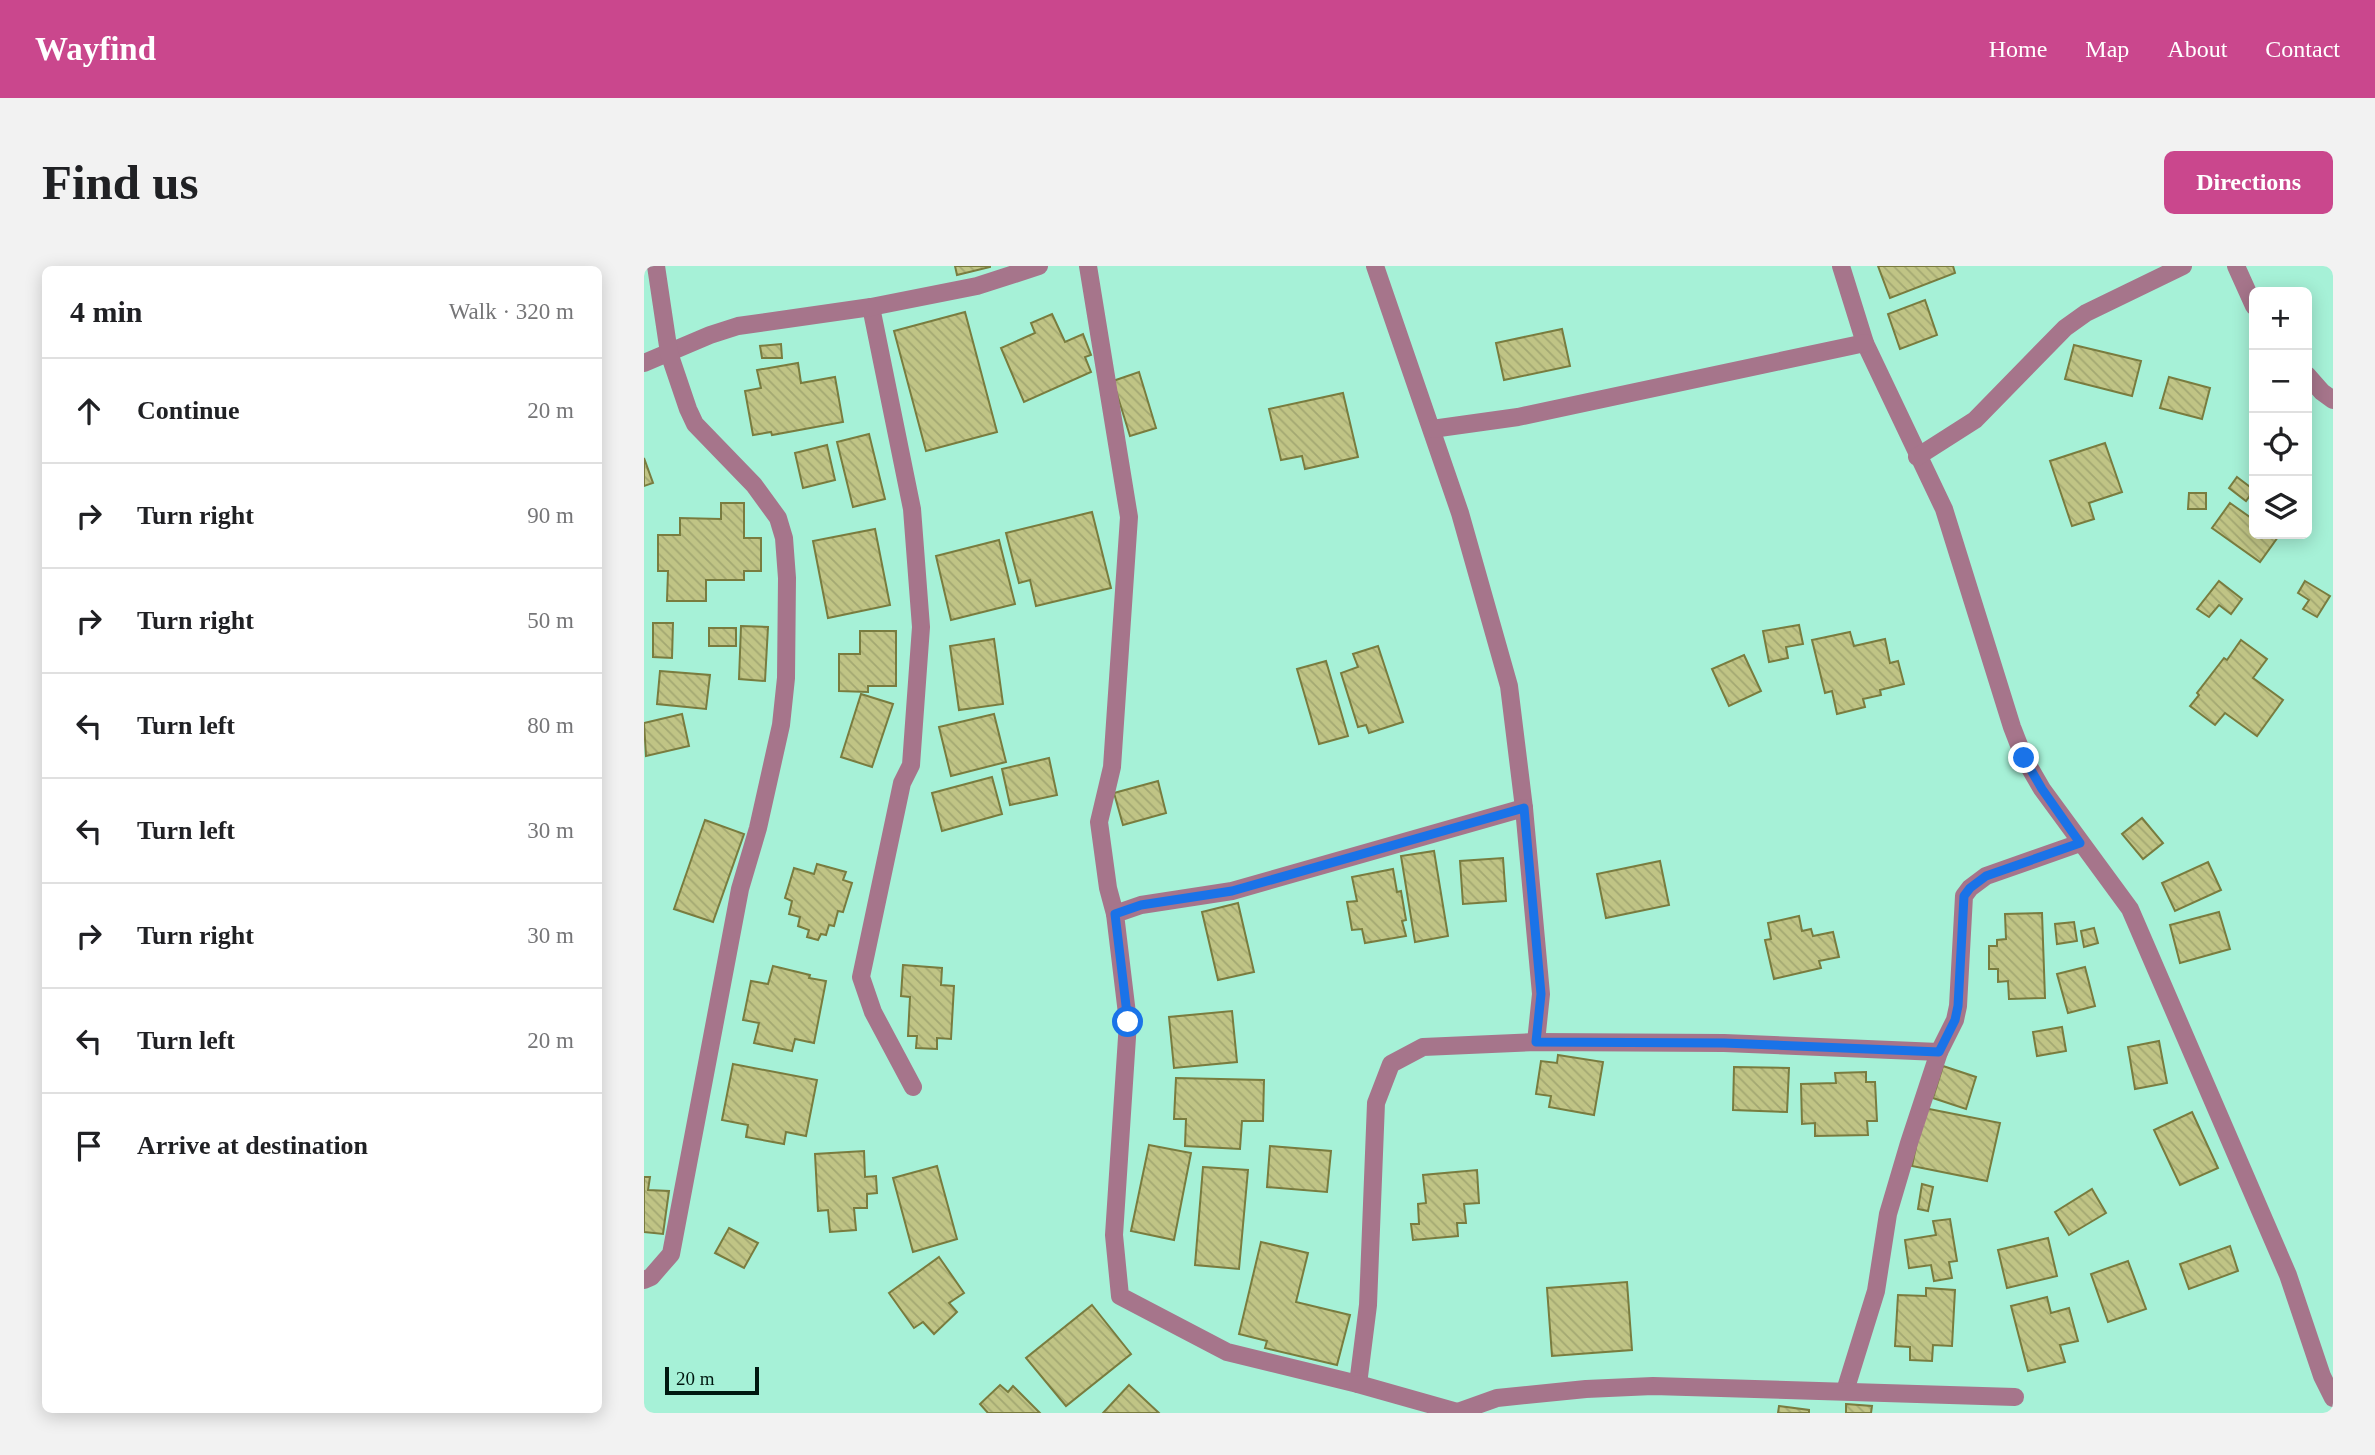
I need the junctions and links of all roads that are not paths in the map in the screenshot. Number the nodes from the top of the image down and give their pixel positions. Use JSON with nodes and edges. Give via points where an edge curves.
{"nodes":[{"id":1,"x":656,"y":266,"type":"edge"},
{"id":2,"x":1039,"y":266,"type":"edge"},
{"id":3,"x":1088,"y":266,"type":"edge"},
{"id":4,"x":1375,"y":266,"type":"edge"},
{"id":5,"x":1841,"y":266,"type":"edge"},
{"id":6,"x":2183,"y":266,"type":"edge"},
{"id":7,"x":2236,"y":266,"type":"edge"},
{"id":8,"x":2249,"y":295,"type":"edge"},
{"id":9,"x":871,"y":307,"type":"junction"},
{"id":10,"x":1865,"y":343,"type":"junction"},
{"id":11,"x":669,"y":353,"type":"junction"},
{"id":12,"x":644,"y":363,"type":"edge"},
{"id":13,"x":2312,"y":381,"type":"edge"},
{"id":14,"x":2333,"y":400,"type":"edge"},
{"id":15,"x":1432,"y":429,"type":"junction"},
{"id":16,"x":1917,"y":457,"type":"junction"},
{"id":17,"x":1524,"y":808,"type":"junction"},
{"id":18,"x":2080,"y":843,"type":"junction"},
{"id":19,"x":1115,"y":914,"type":"junction"},
{"id":20,"x":1536,"y":1042,"type":"junction"},
{"id":21,"x":1939,"y":1052,"type":"junction"},
{"id":22,"x":913,"y":1087,"type":"dead end"},
{"id":23,"x":644,"y":1280,"type":"edge"},
{"id":24,"x":1358,"y":1384,"type":"junction"},
{"id":25,"x":1844,"y":1391,"type":"junction"},
{"id":26,"x":2015,"y":1397,"type":"dead end"},
{"id":27,"x":2333,"y":1398,"type":"edge"},
{"id":28,"x":1456,"y":1413,"type":"edge"}],
"edges":[{"from":1,"to":11,"type":"street"},
{"from":2,"to":9,"type":"street","via":[[977,286]]},
{"from":3,"to":19,"type":"street","via":[[1129,517],[1112,767],[1099,822]]},
{"from":4,"to":15,"type":"street"},
{"from":5,"to":10,"type":"street"},
{"from":6,"to":16,"type":"street","via":[[2086,313],[2065,328],[1975,420]]},
{"from":7,"to":8,"type":"street"},
{"from":9,"to":11,"type":"street","via":[[738,326]]},
{"from":9,"to":22,"type":"street","via":[[912,509],[921,627],[911,765],[902,783],[861,977],[873,1012]]},
{"from":10,"to":15,"type":"street","via":[[1518,417]]},
{"from":10,"to":16,"type":"street"},
{"from":11,"to":12,"type":"street"},
{"from":11,"to":23,"type":"street","via":[[695,424],[754,485],[782,529],[788,578],[786,678],[758,828],[740,889],[671,1254]]},
{"from":13,"to":14,"type":"street"},
{"from":15,"to":17,"type":"street","via":[[1509,686]]},
{"from":16,"to":18,"type":"street","via":[[1944,509],[2024,758]]},
{"from":17,"to":19,"type":"street","via":[[1232,891],[1141,905]]},
{"from":17,"to":20,"type":"street","via":[[1541,994]]},
{"from":18,"to":21,"type":"street","via":[[1986,876],[1964,896],[1958,1006]]},
{"from":18,"to":27,"type":"street","via":[[2130,909],[2288,1275]]},
{"from":19,"to":24,"type":"street","via":[[1128,1022],[1114,1235],[1120,1296],[1227,1352]]},
{"from":20,"to":21,"type":"street","via":[[1724,1043]]},
{"from":20,"to":24,"type":"street","via":[[1423,1047],[1391,1064],[1376,1103],[1368,1305]]},
{"from":21,"to":25,"type":"street","via":[[1888,1214],[1876,1292]]},
{"from":24,"to":28,"type":"street"},
{"from":25,"to":26,"type":"street"},
{"from":25,"to":28,"type":"street","via":[[1653,1385],[1497,1398]]}]}
